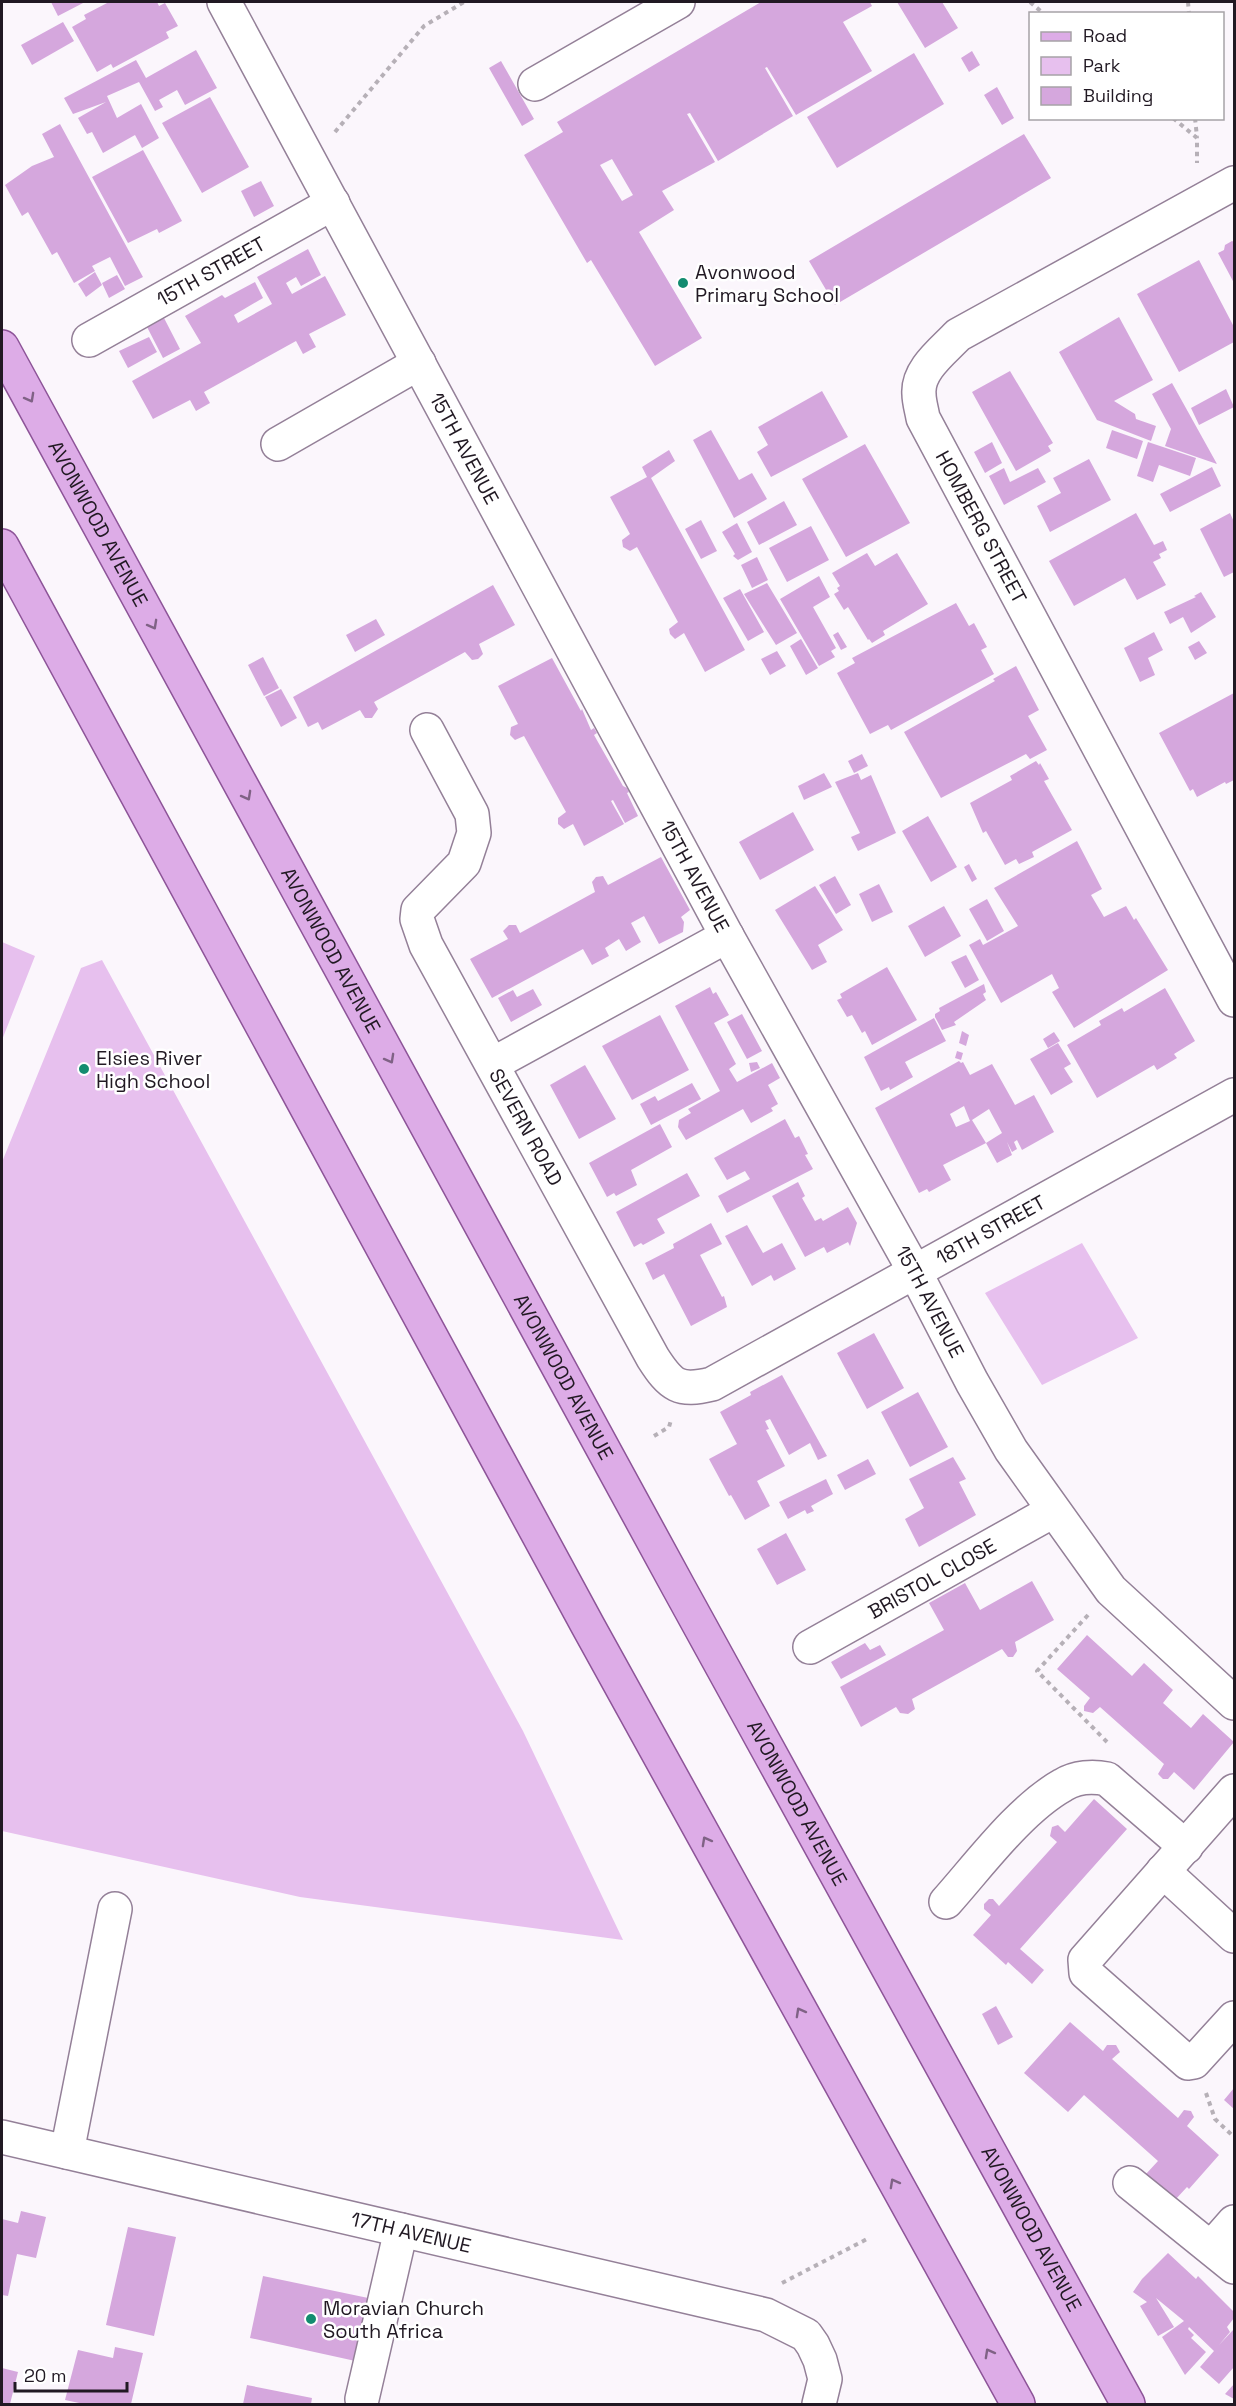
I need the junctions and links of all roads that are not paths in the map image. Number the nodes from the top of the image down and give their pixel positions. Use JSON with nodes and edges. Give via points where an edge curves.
{"nodes":[{"id":1,"x":224,"y":2,"type":"edge"},
{"id":2,"x":678,"y":2,"type":"edge"},
{"id":3,"x":535,"y":84,"type":"dead end"},
{"id":4,"x":1224,"y":188,"type":"edge"},
{"id":5,"x":333,"y":203,"type":"junction"},
{"id":6,"x":89,"y":340,"type":"dead end"},
{"id":7,"x":2,"y":347,"type":"edge"},
{"id":8,"x":419,"y":363,"type":"junction"},
{"id":9,"x":278,"y":444,"type":"dead end"},
{"id":10,"x":2,"y":546,"type":"edge"},
{"id":11,"x":427,"y":730,"type":"dead end"},
{"id":12,"x":727,"y":936,"type":"junction"},
{"id":13,"x":1234,"y":1000,"type":"edge"},
{"id":14,"x":493,"y":1064,"type":"junction"},
{"id":15,"x":1234,"y":1095,"type":"edge"},
{"id":16,"x":915,"y":1272,"type":"junction"},
{"id":17,"x":679,"y":1388,"type":"joint"},
{"id":18,"x":1053,"y":1511,"type":"junction"},
{"id":19,"x":810,"y":1647,"type":"dead end"},
{"id":20,"x":1234,"y":1703,"type":"edge"},
{"id":21,"x":1234,"y":1791,"type":"edge"},
{"id":22,"x":1186,"y":1847,"type":"junction"},
{"id":23,"x":1163,"y":1871,"type":"junction"},
{"id":24,"x":946,"y":1902,"type":"dead end"},
{"id":25,"x":115,"y":1910,"type":"dead end"},
{"id":26,"x":1234,"y":1936,"type":"edge"},
{"id":27,"x":1234,"y":2018,"type":"edge"},
{"id":28,"x":2,"y":2137,"type":"edge"},
{"id":29,"x":67,"y":2152,"type":"junction"},
{"id":30,"x":1130,"y":2183,"type":"dead end"},
{"id":31,"x":1234,"y":2222,"type":"edge"},
{"id":32,"x":402,"y":2230,"type":"junction"},
{"id":33,"x":1223,"y":2257,"type":"edge"},
{"id":34,"x":362,"y":2399,"type":"dead end"},
{"id":35,"x":819,"y":2404,"type":"edge"},
{"id":36,"x":1018,"y":2404,"type":"edge"},
{"id":37,"x":1128,"y":2404,"type":"edge"}],
"edges":[{"from":1,"to":5,"type":"street","name":"15TH AVENUE"},
{"from":2,"to":3,"type":"street"},
{"from":4,"to":13,"type":"street","name":"HOMBERG STREET","via":[[958,335],[927,369],[918,393],[923,418]]},
{"from":5,"to":6,"type":"street","name":"15TH STREET"},
{"from":5,"to":8,"type":"street","name":"15TH AVENUE"},
{"from":7,"to":37,"type":"main road","name":"AVONWOOD AVENUE","one_way":true},
{"from":8,"to":9,"type":"street"},
{"from":8,"to":12,"type":"street","name":"15TH AVENUE"},
{"from":36,"to":10,"type":"main road","one_way":true,"via":[[588,1626]]},
{"from":11,"to":14,"type":"street","via":[[472,814],[474,833],[464,863],[418,910],[417,919],[426,945]]},
{"from":12,"to":14,"type":"street","name":"SEVERN ROAD"},
{"from":12,"to":16,"type":"street","name":"15TH AVENUE"},
{"from":14,"to":17,"type":"street","name":"SEVERN ROAD","via":[[653,1358],[665,1377]]},
{"from":15,"to":16,"type":"street","name":"18TH STREET"},
{"from":16,"to":17,"type":"street","name":"18TH STREET","via":[[712,1384]]},
{"from":16,"to":18,"type":"street","name":"15TH AVENUE","via":[[1011,1450]]},
{"from":18,"to":19,"type":"street","name":"BRISTOL CLOSE"},
{"from":18,"to":20,"type":"street","name":"15TH AVENUE","via":[[1111,1590]]},
{"from":21,"to":22,"type":"street"},
{"from":22,"to":23,"type":"street"},
{"from":22,"to":24,"type":"street","via":[[1107,1779],[1094,1776],[1064,1784],[1042,1800]]},
{"from":23,"to":26,"type":"street"},
{"from":23,"to":27,"type":"street","via":[[1085,1960],[1086,1973],[1186,2062],[1194,2062]]},
{"from":25,"to":29,"type":"street"},
{"from":28,"to":29,"type":"street","name":"17TH AVENUE"},
{"from":29,"to":32,"type":"street","name":"17TH AVENUE"},
{"from":30,"to":33,"type":"street"},
{"from":31,"to":33,"type":"street"},
{"from":32,"to":34,"type":"street"},
{"from":32,"to":35,"type":"street","name":"17TH AVENUE","via":[[766,2315],[806,2335],[813,2345],[825,2379]]}]}
